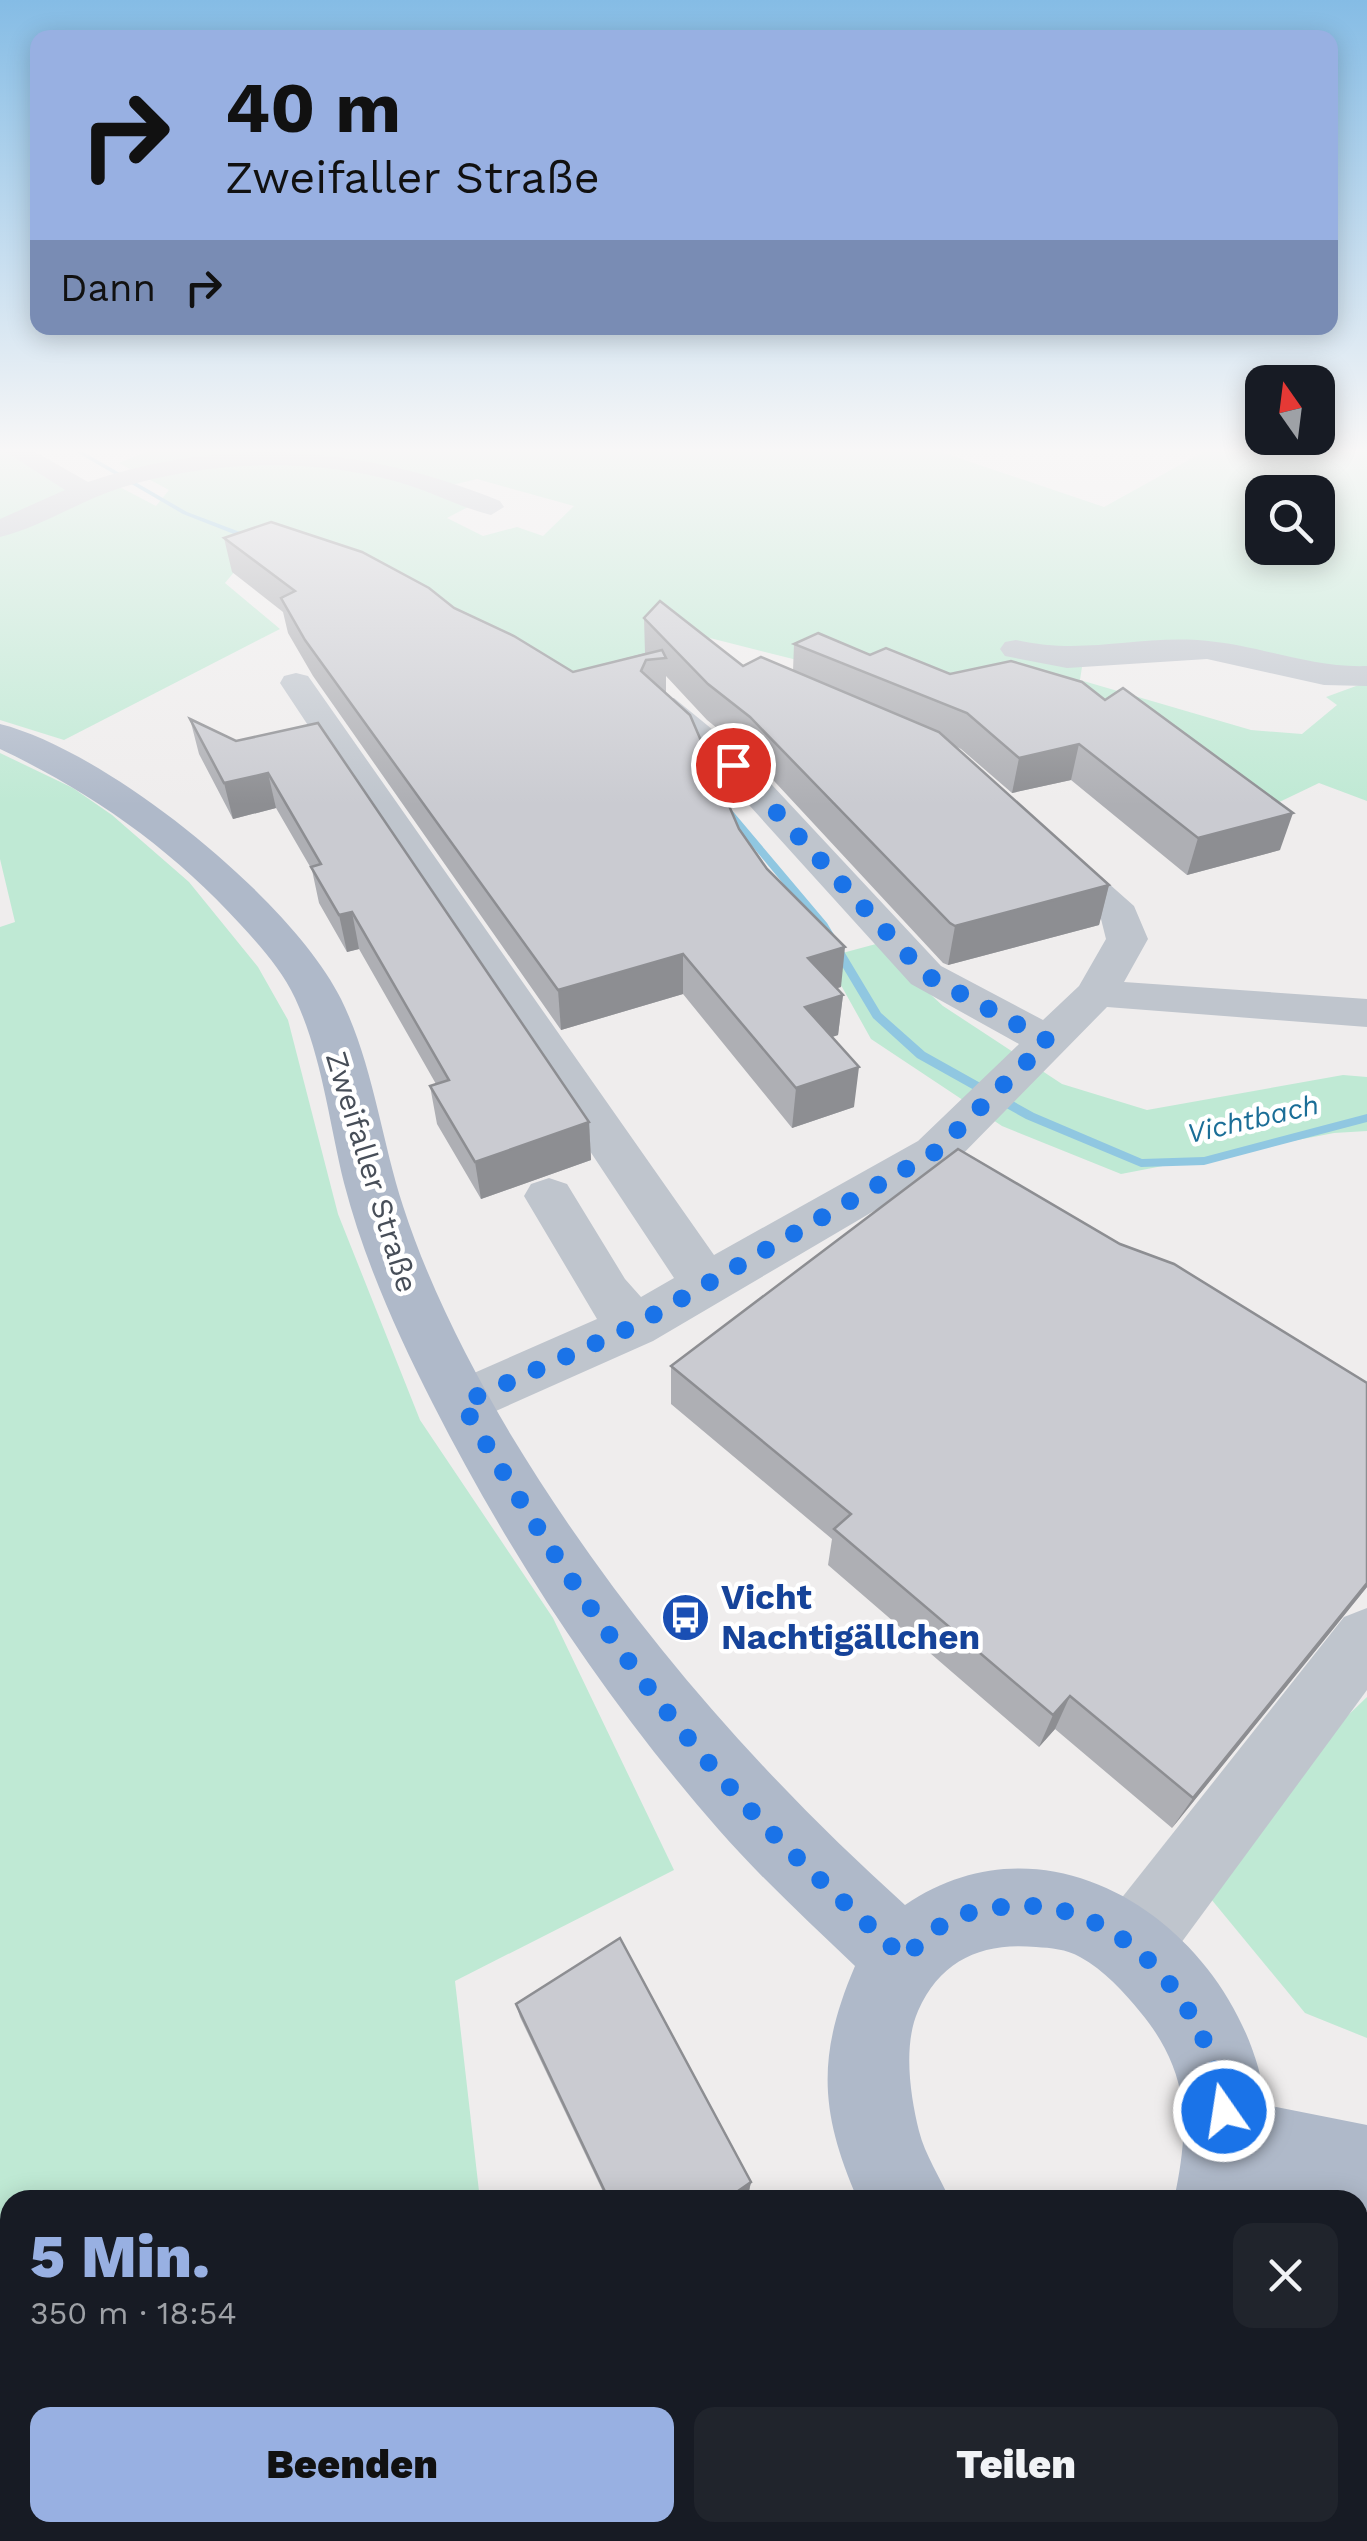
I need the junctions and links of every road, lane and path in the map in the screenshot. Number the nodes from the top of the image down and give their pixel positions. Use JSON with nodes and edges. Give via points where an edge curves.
{"nodes":[{"id":1,"x":1016,"y":649,"type":"dead end"},
{"id":2,"x":1367,"y":676,"type":"edge"},
{"id":3,"x":296,"y":683,"type":"dead end"},
{"id":4,"x":662,"y":705,"type":"edge"},
{"id":5,"x":0,"y":735,"type":"edge"},
{"id":6,"x":1020,"y":824,"type":"edge"},
{"id":7,"x":1096,"y":993,"type":"junction"},
{"id":8,"x":1367,"y":1014,"type":"edge"},
{"id":9,"x":1048,"y":1041,"type":"junction"},
{"id":10,"x":935,"y":1152,"type":"junction"},
{"id":11,"x":983,"y":1181,"type":"edge"},
{"id":12,"x":549,"y":1196,"type":"dead end"},
{"id":13,"x":707,"y":1286,"type":"junction"},
{"id":14,"x":634,"y":1326,"type":"junction"},
{"id":15,"x":462,"y":1403,"type":"junction"},
{"id":16,"x":1367,"y":1638,"type":"edge"},
{"id":17,"x":1132,"y":1946,"type":"junction"},
{"id":18,"x":904,"y":1958,"type":"junction"},
{"id":19,"x":1367,"y":2168,"type":"edge"},
{"id":20,"x":1223,"y":2170,"type":"edge"},
{"id":21,"x":901,"y":2190,"type":"edge"}],
"edges":[{"from":1,"to":2,"type":"lane","via":[[1067,660],[1212,651],[1322,678]]},
{"from":3,"to":13,"type":"lane"},
{"from":4,"to":9,"type":"lane","via":[[733,765],[926,975]]},
{"from":5,"to":15,"type":"main road","name":"Zweifaller Straße","via":[[91,779],[174,836],[292,955],[323,1010],[411,1301]]},
{"from":6,"to":7,"type":"lane","via":[[1120,915],[1127,939]]},
{"from":7,"to":8,"type":"lane"},
{"from":7,"to":9,"type":"lane"},
{"from":9,"to":10,"type":"lane"},
{"from":10,"to":11,"type":"lane"},
{"from":10,"to":13,"type":"lane"},
{"from":12,"to":14,"type":"lane"},
{"from":13,"to":14,"type":"lane"},
{"from":14,"to":15,"type":"lane"},
{"from":15,"to":18,"type":"main road","name":"Zweifaller Straße","via":[[519,1500],[652,1690],[746,1806]]},
{"from":16,"to":17,"type":"lane"},
{"from":17,"to":18,"type":"main road","via":[[1085,1918],[1034,1904],[986,1908],[940,1925]]},
{"from":17,"to":20,"type":"main road","via":[[1171,1983],[1201,2030],[1221,2083]]},
{"from":18,"to":21,"type":"main road","via":[[882,1996],[870,2040],[868,2091],[879,2143]]},
{"from":19,"to":20,"type":"main road"}]}
